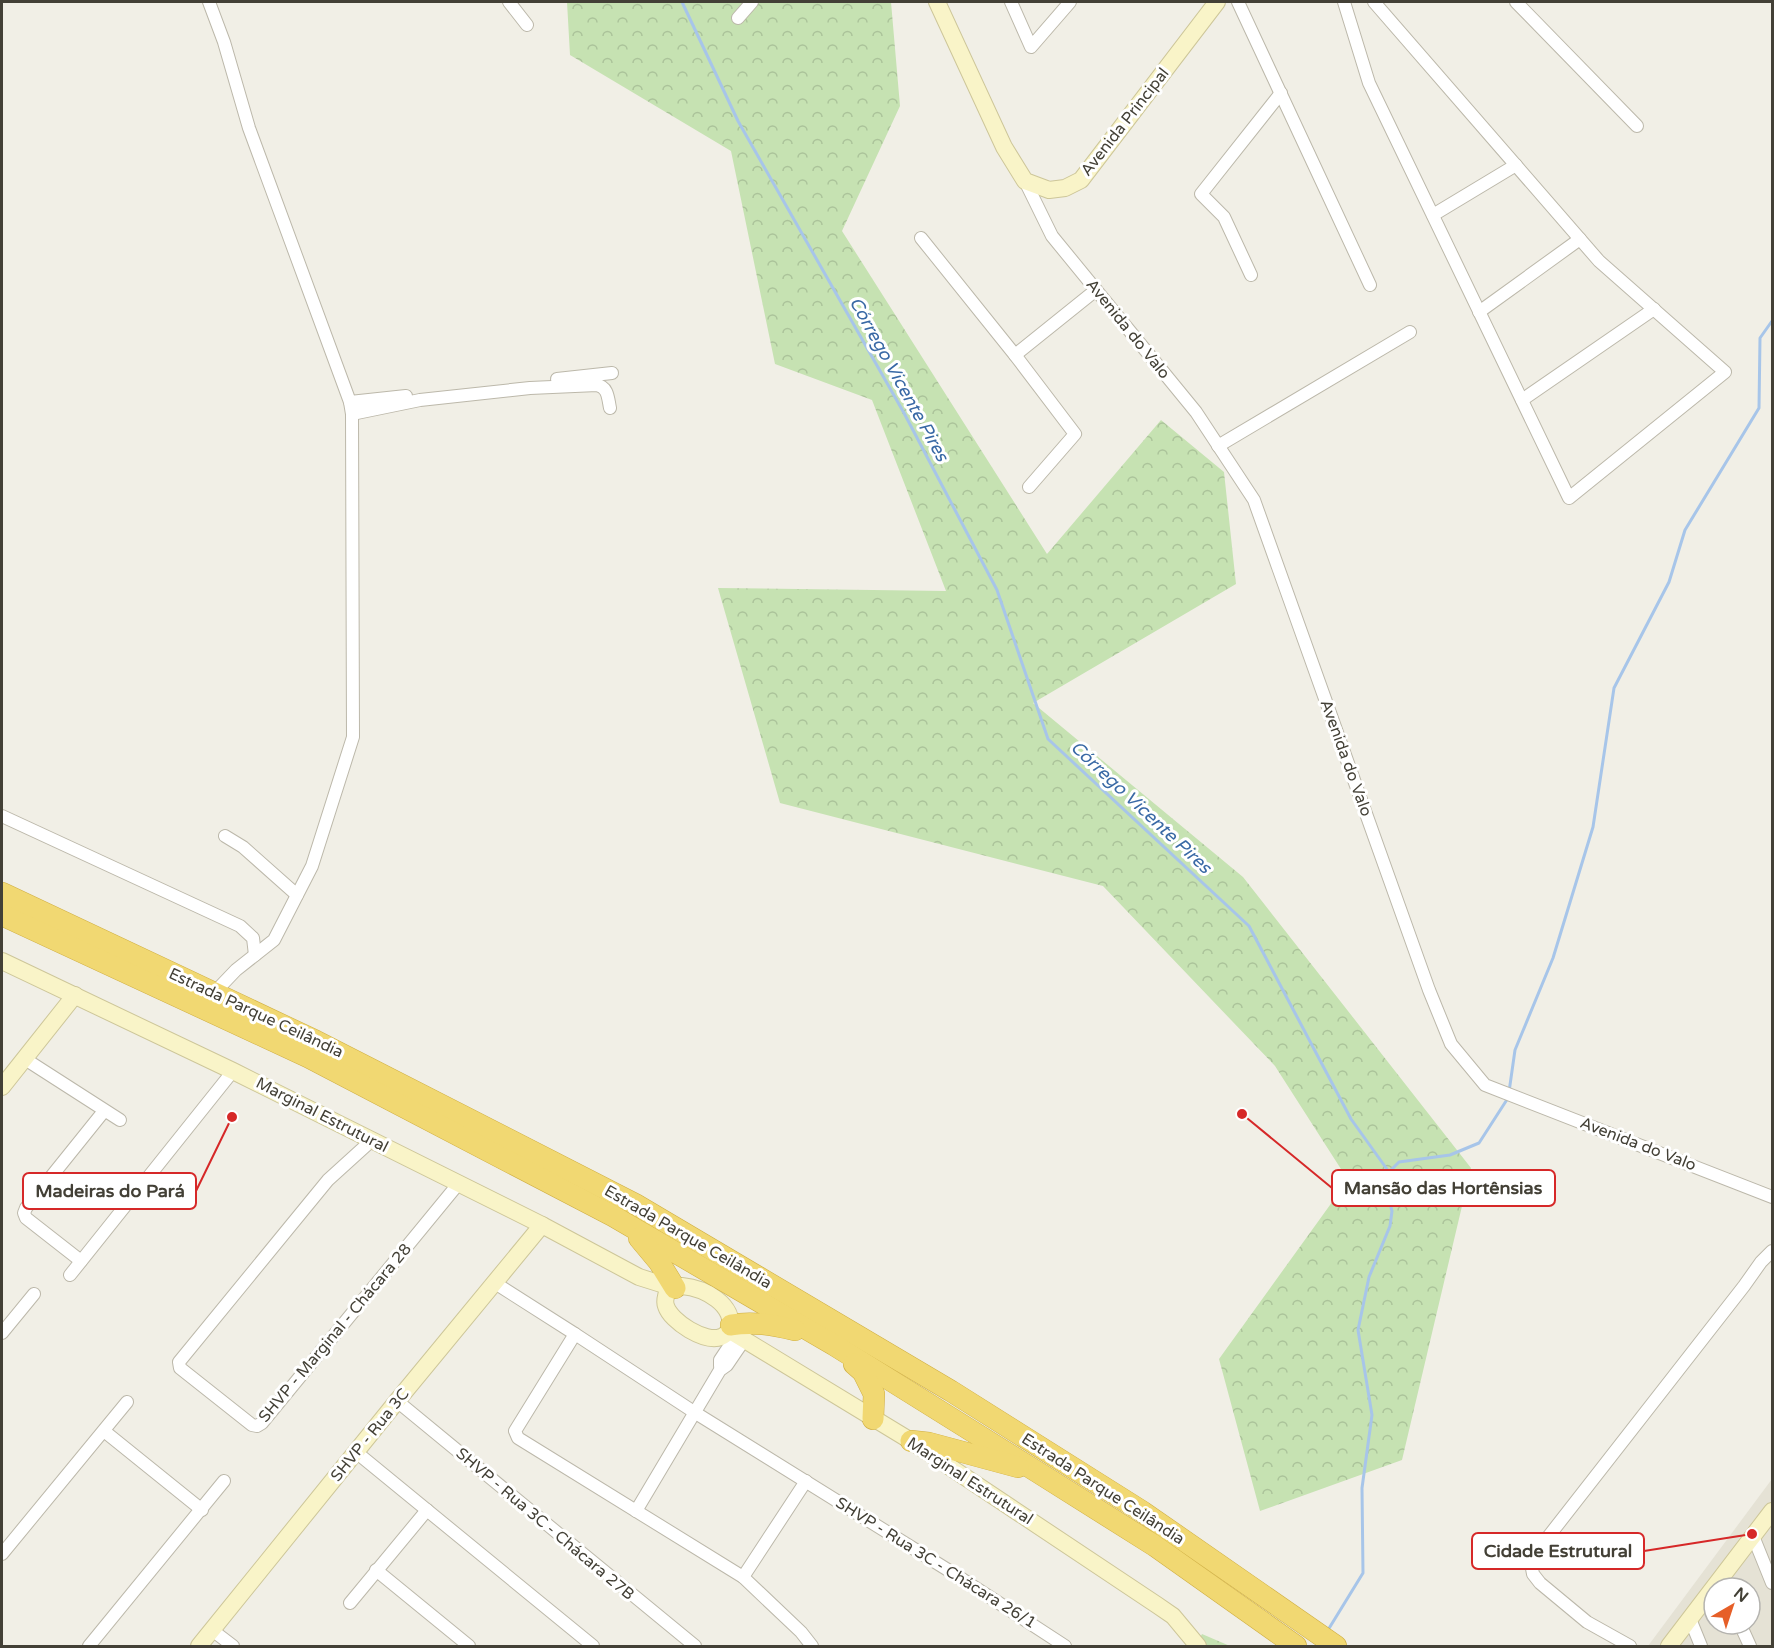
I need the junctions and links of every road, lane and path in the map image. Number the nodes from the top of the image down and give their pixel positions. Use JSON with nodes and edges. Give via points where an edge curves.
{"nodes":[{"id":1,"x":209,"y":2,"type":"edge"},
{"id":2,"x":509,"y":2,"type":"edge"},
{"id":3,"x":752,"y":2,"type":"edge"},
{"id":4,"x":937,"y":2,"type":"edge"},
{"id":5,"x":1011,"y":2,"type":"edge"},
{"id":6,"x":1070,"y":2,"type":"edge"},
{"id":7,"x":1217,"y":2,"type":"edge"},
{"id":8,"x":1238,"y":2,"type":"edge"},
{"id":9,"x":1344,"y":2,"type":"edge"},
{"id":10,"x":1374,"y":2,"type":"edge"},
{"id":11,"x":1516,"y":2,"type":"edge"},
{"id":12,"x":738,"y":18,"type":"dead end"},
{"id":13,"x":527,"y":25,"type":"dead end"},
{"id":14,"x":1281,"y":93,"type":"junction"},
{"id":15,"x":1637,"y":126,"type":"dead end"},
{"id":16,"x":1516,"y":165,"type":"junction"},
{"id":17,"x":1025,"y":181,"type":"junction"},
{"id":18,"x":1433,"y":215,"type":"junction"},
{"id":19,"x":921,"y":238,"type":"dead end"},
{"id":20,"x":1580,"y":239,"type":"junction"},
{"id":21,"x":1251,"y":275,"type":"dead end"},
{"id":22,"x":1370,"y":285,"type":"dead end"},
{"id":23,"x":1096,"y":290,"type":"junction"},
{"id":24,"x":1654,"y":309,"type":"junction"},
{"id":25,"x":1479,"y":312,"type":"junction"},
{"id":26,"x":1410,"y":332,"type":"dead end"},
{"id":27,"x":1016,"y":355,"type":"junction"},
{"id":28,"x":612,"y":373,"type":"dead end"},
{"id":29,"x":1522,"y":400,"type":"junction"},
{"id":30,"x":351,"y":408,"type":"junction"},
{"id":31,"x":610,"y":408,"type":"dead end"},
{"id":32,"x":1218,"y":446,"type":"junction"},
{"id":33,"x":1029,"y":488,"type":"dead end"},
{"id":34,"x":2,"y":816,"type":"edge"},
{"id":35,"x":225,"y":836,"type":"dead end"},
{"id":36,"x":2,"y":893,"type":"edge"},
{"id":37,"x":297,"y":895,"type":"junction"},
{"id":38,"x":2,"y":915,"type":"edge"},
{"id":39,"x":255,"y":955,"type":"junction"},
{"id":40,"x":2,"y":961,"type":"edge"},
{"id":41,"x":214,"y":993,"type":"junction"},
{"id":42,"x":75,"y":995,"type":"junction"},
{"id":43,"x":25,"y":1059,"type":"junction"},
{"id":44,"x":233,"y":1071,"type":"junction"},
{"id":45,"x":2,"y":1087,"type":"edge"},
{"id":46,"x":104,"y":1111,"type":"junction"},
{"id":47,"x":120,"y":1120,"type":"dead end"},
{"id":48,"x":365,"y":1146,"type":"junction"},
{"id":49,"x":459,"y":1183,"type":"junction"},
{"id":50,"x":1773,"y":1197,"type":"edge"},
{"id":51,"x":627,"y":1224,"type":"junction"},
{"id":52,"x":542,"y":1225,"type":"junction"},
{"id":53,"x":1773,"y":1251,"type":"edge"},
{"id":54,"x":81,"y":1261,"type":"junction"},
{"id":55,"x":70,"y":1275,"type":"dead end"},
{"id":56,"x":495,"y":1283,"type":"junction"},
{"id":57,"x":671,"y":1292,"type":"junction"},
{"id":58,"x":34,"y":1294,"type":"dead end"},
{"id":59,"x":2,"y":1333,"type":"edge"},
{"id":60,"x":735,"y":1333,"type":"junction"},
{"id":61,"x":575,"y":1334,"type":"junction"},
{"id":62,"x":826,"y":1341,"type":"junction"},
{"id":63,"x":397,"y":1401,"type":"junction"},
{"id":64,"x":127,"y":1402,"type":"dead end"},
{"id":65,"x":694,"y":1412,"type":"junction"},
{"id":66,"x":873,"y":1419,"type":"junction"},
{"id":67,"x":105,"y":1431,"type":"junction"},
{"id":68,"x":911,"y":1441,"type":"junction"},
{"id":69,"x":356,"y":1452,"type":"junction"},
{"id":70,"x":1039,"y":1473,"type":"junction"},
{"id":71,"x":224,"y":1480,"type":"dead end"},
{"id":72,"x":806,"y":1481,"type":"junction"},
{"id":73,"x":202,"y":1510,"type":"junction"},
{"id":74,"x":427,"y":1510,"type":"junction"},
{"id":75,"x":636,"y":1511,"type":"junction"},
{"id":76,"x":1773,"y":1511,"type":"edge"},
{"id":77,"x":1753,"y":1536,"type":"junction"},
{"id":78,"x":2,"y":1554,"type":"edge"},
{"id":79,"x":376,"y":1570,"type":"junction"},
{"id":80,"x":1727,"y":1576,"type":"edge"},
{"id":81,"x":743,"y":1577,"type":"junction"},
{"id":82,"x":1773,"y":1582,"type":"edge"},
{"id":83,"x":350,"y":1603,"type":"dead end"},
{"id":84,"x":1702,"y":1606,"type":"edge"},
{"id":85,"x":1690,"y":1619,"type":"junction"},
{"id":86,"x":212,"y":1630,"type":"junction"},
{"id":87,"x":1289,"y":1642,"type":"edge"},
{"id":88,"x":1334,"y":1645,"type":"edge"},
{"id":89,"x":89,"y":1647,"type":"edge"},
{"id":90,"x":199,"y":1647,"type":"edge"},
{"id":91,"x":232,"y":1647,"type":"edge"},
{"id":92,"x":470,"y":1647,"type":"edge"},
{"id":93,"x":593,"y":1647,"type":"edge"},
{"id":94,"x":695,"y":1647,"type":"edge"},
{"id":95,"x":812,"y":1647,"type":"edge"},
{"id":96,"x":1065,"y":1647,"type":"edge"},
{"id":97,"x":1198,"y":1647,"type":"edge"},
{"id":98,"x":1630,"y":1647,"type":"edge"},
{"id":99,"x":1669,"y":1647,"type":"edge"},
{"id":100,"x":1701,"y":1647,"type":"edge"}],
"edges":[{"from":1,"to":30,"type":"street","via":[[249,128]]},
{"from":2,"to":13,"type":"street"},
{"from":3,"to":12,"type":"street"},
{"from":4,"to":17,"type":"street","via":[[1004,147]]},
{"from":5,"to":6,"type":"street","via":[[1030,47]]},
{"from":7,"to":17,"type":"street","name":"Avenida Principal","via":[[1081,180],[1065,188],[1048,190]]},
{"from":8,"to":14,"type":"street"},
{"from":9,"to":18,"type":"street","via":[[1370,83]]},
{"from":10,"to":16,"type":"street"},
{"from":11,"to":15,"type":"street"},
{"from":14,"to":21,"type":"street","via":[[1202,194],[1224,217]]},
{"from":14,"to":22,"type":"street"},
{"from":16,"to":18,"type":"street"},
{"from":16,"to":20,"type":"street"},
{"from":17,"to":23,"type":"street","name":"Avenida do Valo","via":[[1052,236]]},
{"from":18,"to":25,"type":"street"},
{"from":19,"to":27,"type":"street"},
{"from":20,"to":24,"type":"street"},
{"from":20,"to":25,"type":"street"},
{"from":23,"to":27,"type":"street"},
{"from":23,"to":32,"type":"street","name":"Avenida do Valo","via":[[1196,412]]},
{"from":24,"to":29,"type":"street"},
{"from":24,"to":29,"type":"street","via":[[1725,372],[1569,498]]},
{"from":25,"to":29,"type":"street"},
{"from":26,"to":32,"type":"street"},
{"from":27,"to":33,"type":"street","via":[[1076,434]]},
{"from":28,"to":30,"type":"street"},
{"from":30,"to":31,"type":"street","via":[[597,384],[607,392]]},
{"from":30,"to":37,"type":"street","via":[[353,737],[312,866]]},
{"from":32,"to":50,"type":"street","name":"Avenida do Valo","via":[[1254,500],[1450,1044],[1485,1085]]},
{"from":34,"to":39,"type":"street","via":[[240,926],[253,938]]},
{"from":35,"to":37,"type":"street"},
{"from":36,"to":41,"type":"highway","name":"Estrada Parque Ceilândia"},
{"from":37,"to":39,"type":"street","via":[[274,940]]},
{"from":38,"to":51,"type":"highway","name":"Estrada Parque Ceilândia","via":[[308,1057]]},
{"from":39,"to":41,"type":"street"},
{"from":40,"to":42,"type":"street","name":"Marginal Estrutural"},
{"from":41,"to":88,"type":"highway","name":"Estrada Parque Ceilândia","via":[[635,1204],[951,1391],[1143,1512]]},
{"from":42,"to":43,"type":"street"},
{"from":42,"to":44,"type":"street","name":"Marginal Estrutural"},
{"from":43,"to":45,"type":"street"},
{"from":43,"to":46,"type":"street"},
{"from":44,"to":48,"type":"street","name":"Marginal Estrutural"},
{"from":44,"to":54,"type":"street"},
{"from":46,"to":47,"type":"street"},
{"from":46,"to":54,"type":"street","via":[[24,1213]]},
{"from":48,"to":49,"type":"street","name":"Marginal Estrutural"},
{"from":48,"to":49,"type":"street","name":"SHVP - Marginal - Chácara 28","via":[[327,1180],[179,1362],[180,1368],[252,1425],[262,1423]]},
{"from":49,"to":52,"type":"street","name":"Marginal Estrutural"},
{"from":51,"to":57,"type":"highway","via":[[659,1262]]},
{"from":51,"to":62,"type":"highway","name":"Estrada Parque Ceilândia"},
{"from":52,"to":56,"type":"street","name":"SHVP - Rua 3C"},
{"from":52,"to":57,"type":"street","name":"Marginal Estrutural"},
{"from":53,"to":98,"type":"street","via":[[1531,1563],[1540,1583],[1587,1622]]},
{"from":54,"to":55,"type":"street"},
{"from":56,"to":61,"type":"street","name":"SHVP - Rua 3C - Chácara 26/1"},
{"from":56,"to":63,"type":"street","name":"SHVP - Rua 3C"},
{"from":57,"to":60,"type":"street","via":[[682,1286],[709,1293],[726,1311]]},
{"from":57,"to":60,"type":"street","name":"Marginal Estrutural","via":[[666,1308],[687,1329],[713,1338]]},
{"from":58,"to":59,"type":"street"},
{"from":60,"to":62,"type":"highway","via":[[747,1322]]},
{"from":60,"to":65,"type":"street","via":[[720,1360],[720,1370]]},
{"from":60,"to":66,"type":"street","name":"Marginal Estrutural"},
{"from":61,"to":65,"type":"street","name":"SHVP - Rua 3C - Chácara 26/1"},
{"from":61,"to":75,"type":"street","via":[[514,1433]]},
{"from":62,"to":66,"type":"highway","via":[[863,1372],[874,1394]]},
{"from":62,"to":70,"type":"highway","name":"Estrada Parque Ceilândia"},
{"from":63,"to":69,"type":"street","name":"SHVP - Rua 3C"},
{"from":63,"to":94,"type":"street","name":"SHVP - Rua 3C - Chácara 27B"},
{"from":64,"to":67,"type":"street"},
{"from":65,"to":72,"type":"street","name":"SHVP - Rua 3C - Chácara 26/1"},
{"from":65,"to":75,"type":"street"},
{"from":66,"to":68,"type":"street","name":"Marginal Estrutural"},
{"from":67,"to":73,"type":"street"},
{"from":67,"to":78,"type":"street"},
{"from":68,"to":70,"type":"highway"},
{"from":68,"to":97,"type":"street","name":"Marginal Estrutural","via":[[1173,1616]]},
{"from":69,"to":74,"type":"street"},
{"from":69,"to":86,"type":"street","name":"SHVP - Rua 3C"},
{"from":70,"to":87,"type":"highway","name":"Estrada Parque Ceilândia","via":[[1155,1546]]},
{"from":71,"to":73,"type":"street"},
{"from":72,"to":81,"type":"street"},
{"from":72,"to":96,"type":"street","name":"SHVP - Rua 3C - Chácara 26/1"},
{"from":73,"to":89,"type":"street"},
{"from":74,"to":79,"type":"street"},
{"from":74,"to":93,"type":"street"},
{"from":75,"to":81,"type":"street"},
{"from":76,"to":77,"type":"street"},
{"from":77,"to":80,"type":"street"},
{"from":77,"to":82,"type":"street"},
{"from":79,"to":83,"type":"street"},
{"from":79,"to":92,"type":"street"},
{"from":81,"to":95,"type":"street"},
{"from":84,"to":85,"type":"street"},
{"from":85,"to":99,"type":"street"},
{"from":85,"to":100,"type":"street"},
{"from":86,"to":90,"type":"street","name":"SHVP - Rua 3C"},
{"from":86,"to":91,"type":"street"}]}
